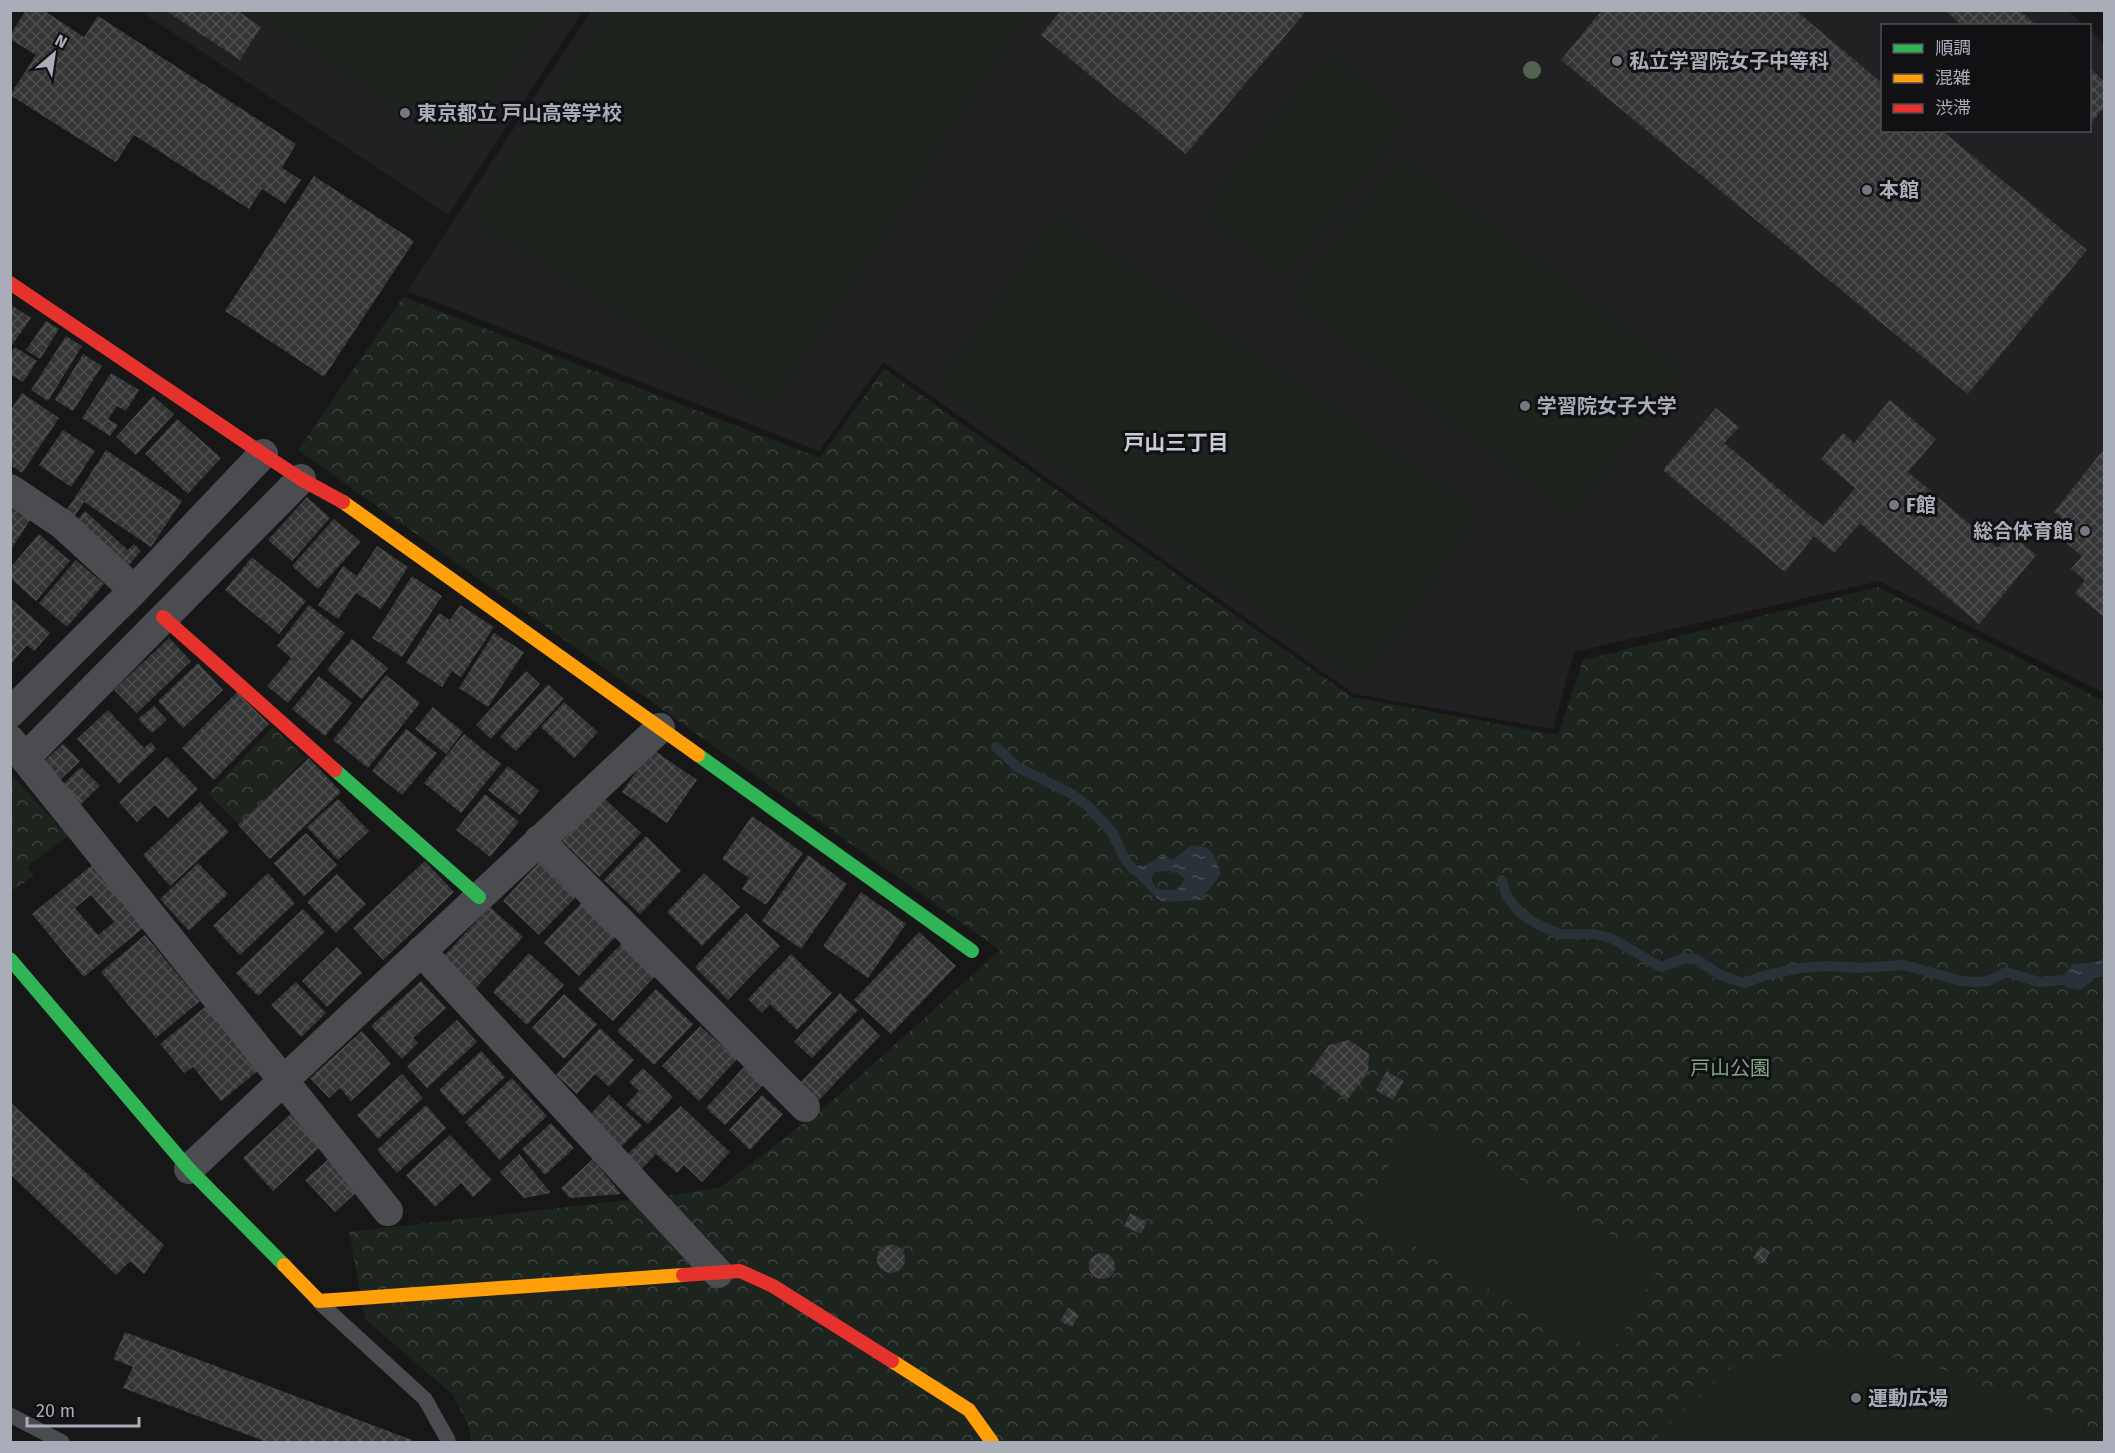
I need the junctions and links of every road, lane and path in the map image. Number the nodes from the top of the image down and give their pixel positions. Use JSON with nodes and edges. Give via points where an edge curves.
{"nodes":[{"id":1,"x":10,"y":283,"type":"edge"},
{"id":2,"x":263,"y":454,"type":"junction"},
{"id":3,"x":301,"y":478,"type":"junction"},
{"id":4,"x":10,"y":489,"type":"edge"},
{"id":5,"x":134,"y":591,"type":"junction"},
{"id":6,"x":163,"y":617,"type":"junction"},
{"id":7,"x":10,"y":712,"type":"edge"},
{"id":8,"x":660,"y":728,"type":"junction"},
{"id":9,"x":17,"y":749,"type":"edge"},
{"id":10,"x":539,"y":840,"type":"junction"},
{"id":11,"x":479,"y":897,"type":"junction"},
{"id":12,"x":421,"y":951,"type":"junction"},
{"id":13,"x":972,"y":951,"type":"dead end"},
{"id":14,"x":10,"y":958,"type":"edge"},
{"id":15,"x":284,"y":1081,"type":"junction"},
{"id":16,"x":805,"y":1107,"type":"dead end"},
{"id":17,"x":189,"y":1168,"type":"junction"},
{"id":18,"x":388,"y":1211,"type":"dead end"},
{"id":19,"x":718,"y":1273,"type":"junction"},
{"id":20,"x":319,"y":1301,"type":"junction"},
{"id":21,"x":10,"y":1415,"type":"edge"},
{"id":22,"x":62,"y":1443,"type":"edge"},
{"id":23,"x":448,"y":1443,"type":"edge"},
{"id":24,"x":992,"y":1443,"type":"edge"}],
"edges":[{"from":1,"to":2,"type":"street"},
{"from":2,"to":3,"type":"street"},
{"from":2,"to":5,"type":"street"},
{"from":3,"to":6,"type":"street"},
{"from":3,"to":8,"type":"street","via":[[337,498]]},
{"from":4,"to":5,"type":"street","via":[[62,524]]},
{"from":5,"to":7,"type":"street"},
{"from":6,"to":9,"type":"street"},
{"from":6,"to":11,"type":"street"},
{"from":8,"to":10,"type":"street"},
{"from":8,"to":13,"type":"street"},
{"from":9,"to":15,"type":"street"},
{"from":10,"to":11,"type":"street"},
{"from":10,"to":16,"type":"street"},
{"from":11,"to":12,"type":"street"},
{"from":12,"to":15,"type":"street"},
{"from":12,"to":19,"type":"street"},
{"from":14,"to":17,"type":"street"},
{"from":15,"to":17,"type":"street"},
{"from":15,"to":18,"type":"street"},
{"from":17,"to":20,"type":"street"},
{"from":19,"to":20,"type":"street"},
{"from":19,"to":24,"type":"street","via":[[740,1271],[774,1286],[969,1410]]},
{"from":20,"to":23,"type":"lane","via":[[425,1399]]},
{"from":21,"to":22,"type":"lane"}]}
